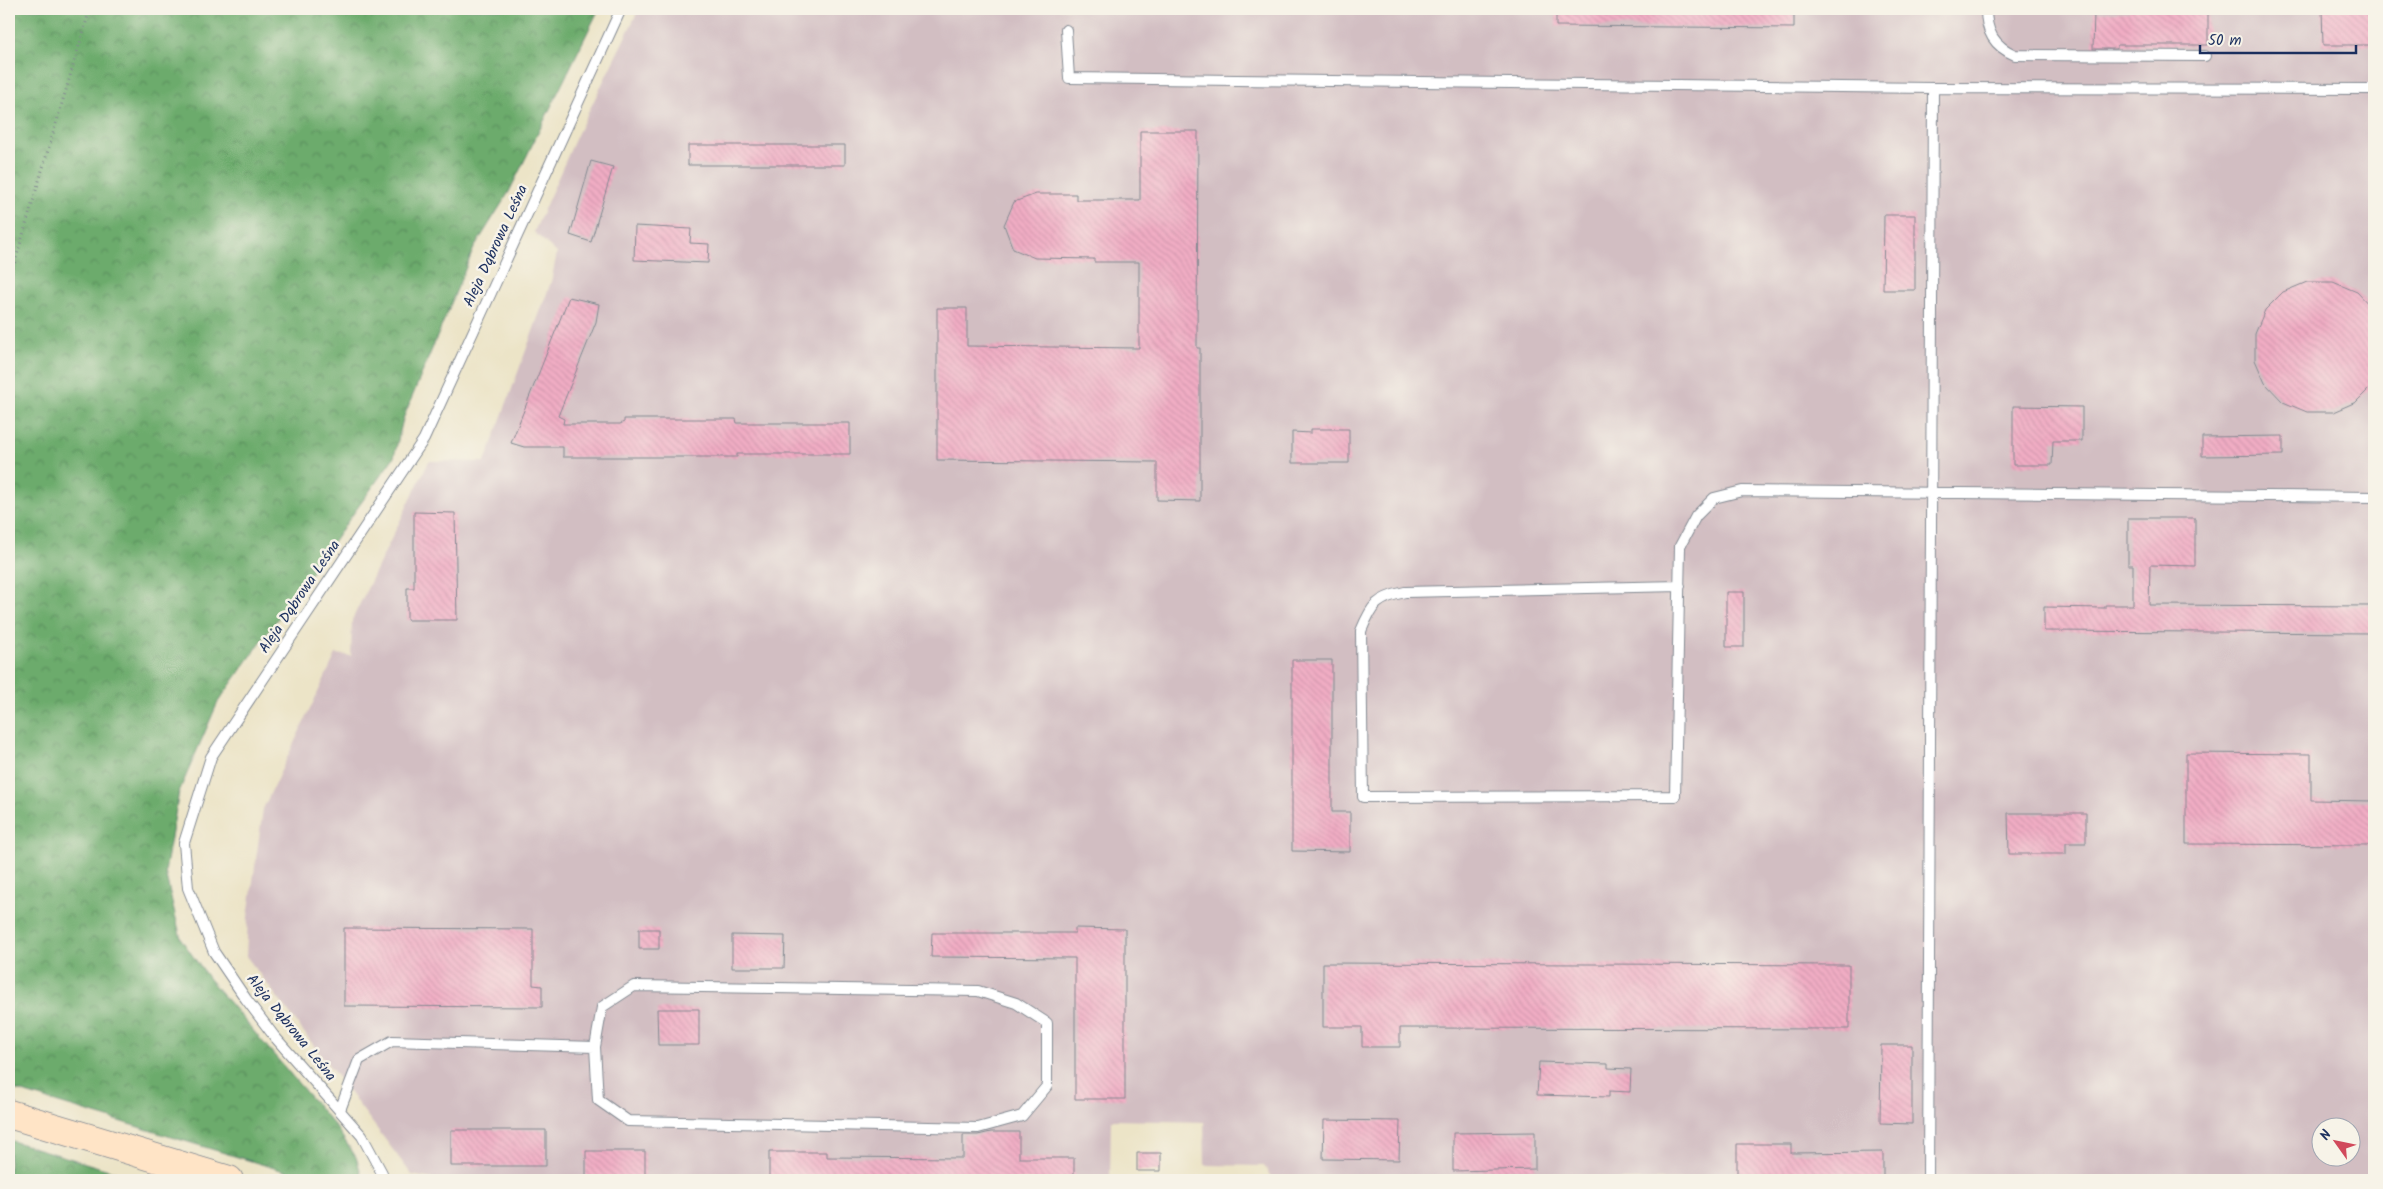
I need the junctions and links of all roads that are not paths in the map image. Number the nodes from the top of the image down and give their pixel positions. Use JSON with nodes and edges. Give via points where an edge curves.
{"nodes":[{"id":1,"x":621,"y":9,"type":"edge"},
{"id":2,"x":1986,"y":9,"type":"edge"},
{"id":3,"x":1066,"y":30,"type":"dead end"},
{"id":4,"x":2205,"y":56,"type":"dead end"},
{"id":5,"x":1933,"y":88,"type":"junction"},
{"id":6,"x":2374,"y":89,"type":"edge"},
{"id":7,"x":1931,"y":493,"type":"junction"},
{"id":8,"x":2374,"y":497,"type":"edge"},
{"id":9,"x":1680,"y":586,"type":"junction"},
{"id":10,"x":595,"y":1047,"type":"junction"},
{"id":11,"x":340,"y":1110,"type":"junction"},
{"id":12,"x":9,"y":1114,"type":"edge"},
{"id":13,"x":229,"y":1180,"type":"edge"},
{"id":14,"x":383,"y":1180,"type":"edge"},
{"id":15,"x":1928,"y":1180,"type":"edge"}],
"edges":[{"from":1,"to":11,"type":"lane","name":"Aleja Dąbrowa Leśna","via":[[424,439],[212,757],[184,843],[188,888],[214,952],[274,1036]]},
{"from":2,"to":4,"type":"lane","via":[[1986,20],[1994,42],[2015,55]]},
{"from":3,"to":5,"type":"lane","via":[[1069,78]]},
{"from":5,"to":6,"type":"lane"},
{"from":5,"to":7,"type":"lane"},
{"from":7,"to":8,"type":"lane"},
{"from":7,"to":9,"type":"lane","via":[[1742,491],[1714,498],[1696,516],[1680,546]]},
{"from":7,"to":15,"type":"lane"},
{"from":9,"to":9,"type":"lane","via":[[1675,796],[1363,797],[1361,631],[1368,614],[1383,597],[1405,592]]},
{"from":10,"to":10,"type":"lane","via":[[598,1100],[628,1121],[978,1128],[1022,1116],[1047,1086],[1047,1023],[1016,1003],[978,991],[634,986],[602,1007]]},
{"from":10,"to":11,"type":"lane","via":[[392,1042],[359,1060]]},
{"from":11,"to":14,"type":"lane","name":"Aleja Dąbrowa Leśna","via":[[362,1136]]},
{"from":12,"to":13,"type":"street"}]}
